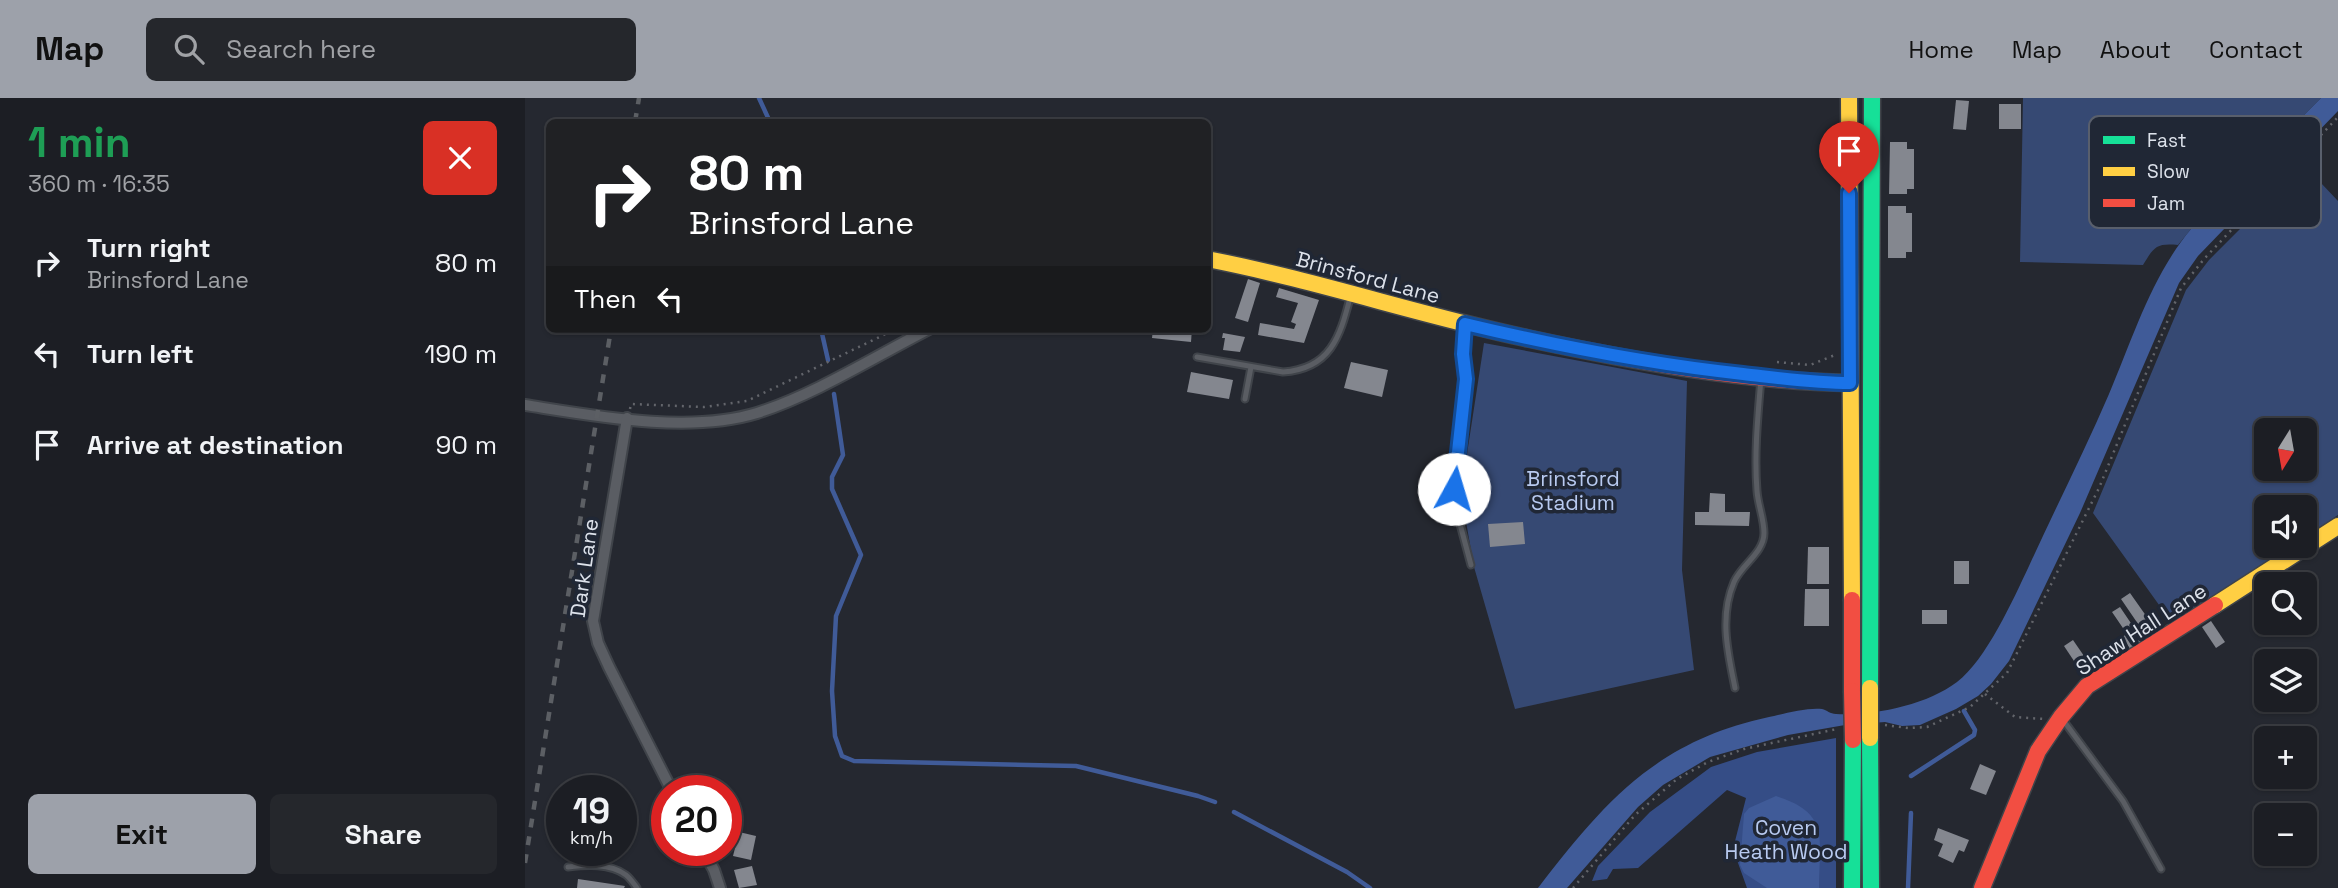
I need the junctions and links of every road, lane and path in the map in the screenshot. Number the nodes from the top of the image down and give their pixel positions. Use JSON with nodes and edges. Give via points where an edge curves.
{"nodes":[{"id":1,"x":1849,"y":98,"type":"edge"},
{"id":2,"x":1872,"y":98,"type":"edge"},
{"id":3,"x":2338,"y":117,"type":"edge"},
{"id":4,"x":2321,"y":135,"type":"edge"},
{"id":5,"x":2233,"y":228,"type":"edge"},
{"id":6,"x":1211,"y":260,"type":"edge"},
{"id":7,"x":1350,"y":295,"type":"junction"},
{"id":8,"x":1465,"y":324,"type":"junction"},
{"id":9,"x":888,"y":333,"type":"edge"},
{"id":10,"x":921,"y":333,"type":"edge"},
{"id":11,"x":1838,"y":354,"type":"dead end"},
{"id":12,"x":1197,"y":358,"type":"dead end"},
{"id":13,"x":1770,"y":362,"type":"dead end"},
{"id":14,"x":1251,"y":367,"type":"junction"},
{"id":15,"x":1761,"y":376,"type":"junction"},
{"id":16,"x":1850,"y":383,"type":"junction"},
{"id":17,"x":1245,"y":399,"type":"dead end"},
{"id":18,"x":525,"y":405,"type":"edge"},
{"id":19,"x":627,"y":418,"type":"junction"},
{"id":20,"x":2338,"y":526,"type":"edge"},
{"id":21,"x":1471,"y":565,"type":"dead end"},
{"id":22,"x":1735,"y":688,"type":"dead end"},
{"id":23,"x":1985,"y":694,"type":"junction"},
{"id":24,"x":2061,"y":717,"type":"junction"},
{"id":25,"x":1883,"y":725,"type":"dead end"},
{"id":26,"x":1849,"y":734,"type":"junction"},
{"id":27,"x":664,"y":775,"type":"edge"},
{"id":28,"x":712,"y":866,"type":"edge"},
{"id":29,"x":568,"y":867,"type":"dead end"},
{"id":30,"x":2161,"y":869,"type":"dead end"},
{"id":31,"x":637,"y":888,"type":"edge"},
{"id":32,"x":720,"y":888,"type":"edge"},
{"id":33,"x":1573,"y":888,"type":"edge"},
{"id":34,"x":1852,"y":888,"type":"edge"},
{"id":35,"x":1871,"y":888,"type":"edge"},
{"id":36,"x":1982,"y":888,"type":"edge"}],
"edges":[{"from":1,"to":16,"type":"main road"},
{"from":2,"to":35,"type":"main road","bridge":true},
{"from":3,"to":4,"type":"path"},
{"from":5,"to":23,"type":"path","via":[[2181,288],[2099,488],[2018,654],[2007,673]]},
{"from":6,"to":7,"type":"main road","name":"Brinsford Lane"},
{"from":7,"to":8,"type":"main road","name":"Brinsford Lane"},
{"from":7,"to":14,"type":"lane","via":[[1336,342],[1321,358],[1296,371]]},
{"from":8,"to":15,"type":"main road","name":"Brinsford Lane","via":[[1625,358]]},
{"from":8,"to":21,"type":"lane","via":[[1466,379],[1454,489]]},
{"from":9,"to":19,"type":"path","via":[[747,401],[704,407],[631,404]]},
{"from":10,"to":19,"type":"street","via":[[757,413],[689,423]]},
{"from":11,"to":13,"type":"path","via":[[1810,365]]},
{"from":12,"to":14,"type":"lane"},
{"from":14,"to":17,"type":"lane"},
{"from":15,"to":16,"type":"main road","name":"Brinsford Lane"},
{"from":15,"to":22,"type":"lane","via":[[1756,470],[1764,533],[1734,583],[1726,613]]},
{"from":16,"to":26,"type":"main road","bridge":true,"via":[[1853,691]]},
{"from":18,"to":19,"type":"street"},
{"from":19,"to":27,"type":"street","name":"Dark Lane","via":[[593,621],[603,655]]},
{"from":20,"to":24,"type":"main road","name":"Shaw Hall Lane","via":[[2087,686]]},
{"from":23,"to":24,"type":"path","via":[[2015,717]]},
{"from":23,"to":25,"type":"path","via":[[1927,727]]},
{"from":24,"to":30,"type":"lane","via":[[2123,801]]},
{"from":24,"to":36,"type":"main road","name":"Shaw Hall Lane","via":[[2027,774]]},
{"from":26,"to":33,"type":"path","via":[[1744,749],[1677,779],[1635,815]]},
{"from":26,"to":34,"type":"main road"},
{"from":28,"to":32,"type":"street"},
{"from":29,"to":31,"type":"lane","via":[[611,868],[625,874]]}]}
